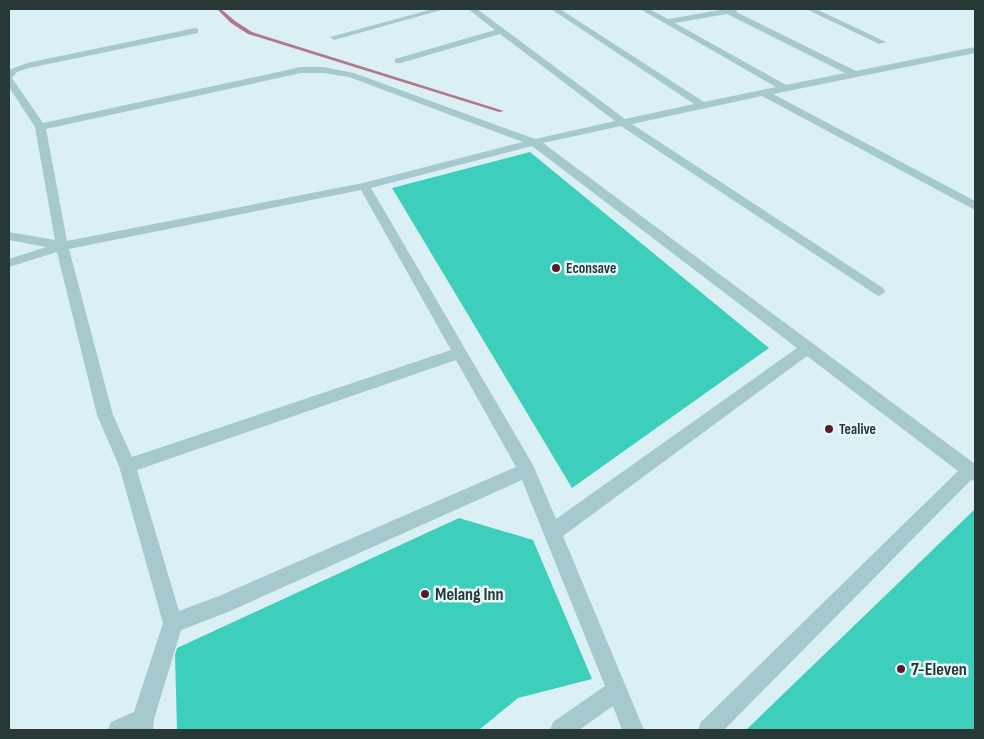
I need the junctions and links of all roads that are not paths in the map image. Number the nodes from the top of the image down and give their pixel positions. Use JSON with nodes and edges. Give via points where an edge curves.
{"nodes":[{"id":1,"x":441,"y":9,"type":"edge"},
{"id":2,"x":472,"y":9,"type":"edge"},
{"id":3,"x":555,"y":9,"type":"edge"},
{"id":4,"x":644,"y":9,"type":"edge"},
{"id":5,"x":740,"y":9,"type":"edge"},
{"id":6,"x":810,"y":9,"type":"edge"},
{"id":7,"x":727,"y":11,"type":"junction"},
{"id":8,"x":667,"y":22,"type":"junction"},
{"id":9,"x":195,"y":31,"type":"dead end"},
{"id":10,"x":502,"y":31,"type":"junction"},
{"id":11,"x":334,"y":37,"type":"dead end"},
{"id":12,"x":882,"y":42,"type":"dead end"},
{"id":13,"x":975,"y":50,"type":"edge"},
{"id":14,"x":398,"y":61,"type":"dead end"},
{"id":15,"x":856,"y":75,"type":"junction"},
{"id":16,"x":9,"y":78,"type":"edge"},
{"id":17,"x":786,"y":89,"type":"junction"},
{"id":18,"x":764,"y":94,"type":"junction"},
{"id":19,"x":702,"y":105,"type":"junction"},
{"id":20,"x":624,"y":123,"type":"junction"},
{"id":21,"x":40,"y":127,"type":"junction"},
{"id":22,"x":534,"y":142,"type":"junction"},
{"id":23,"x":364,"y":186,"type":"junction"},
{"id":24,"x":975,"y":206,"type":"edge"},
{"id":25,"x":9,"y":236,"type":"edge"},
{"id":26,"x":62,"y":246,"type":"junction"},
{"id":27,"x":9,"y":263,"type":"edge"},
{"id":28,"x":878,"y":291,"type":"dead end"},
{"id":29,"x":807,"y":348,"type":"junction"},
{"id":30,"x":459,"y":353,"type":"junction"},
{"id":31,"x":127,"y":466,"type":"junction"},
{"id":32,"x":527,"y":470,"type":"junction"},
{"id":33,"x":973,"y":472,"type":"edge"},
{"id":34,"x":552,"y":533,"type":"junction"},
{"id":35,"x":173,"y":623,"type":"junction"},
{"id":36,"x":617,"y":690,"type":"junction"},
{"id":37,"x":143,"y":725,"type":"edge"},
{"id":38,"x":120,"y":730,"type":"edge"},
{"id":39,"x":561,"y":730,"type":"edge"},
{"id":40,"x":634,"y":730,"type":"edge"},
{"id":41,"x":709,"y":730,"type":"edge"}],
"edges":[{"from":1,"to":11,"type":"street"},
{"from":2,"to":10,"type":"street"},
{"from":3,"to":19,"type":"street"},
{"from":4,"to":8,"type":"street"},
{"from":5,"to":7,"type":"street"},
{"from":6,"to":12,"type":"street"},
{"from":7,"to":8,"type":"street"},
{"from":7,"to":15,"type":"street"},
{"from":8,"to":17,"type":"street"},
{"from":9,"to":16,"type":"street","via":[[26,66],[14,70]]},
{"from":10,"to":14,"type":"street"},
{"from":10,"to":20,"type":"street"},
{"from":13,"to":15,"type":"street"},
{"from":15,"to":17,"type":"street"},
{"from":16,"to":21,"type":"street"},
{"from":17,"to":18,"type":"street"},
{"from":18,"to":19,"type":"street"},
{"from":18,"to":24,"type":"street"},
{"from":19,"to":20,"type":"street"},
{"from":20,"to":22,"type":"street"},
{"from":20,"to":28,"type":"street"},
{"from":21,"to":22,"type":"street","via":[[302,70],[323,70],[351,75]]},
{"from":21,"to":26,"type":"street"},
{"from":22,"to":23,"type":"street"},
{"from":22,"to":29,"type":"street"},
{"from":23,"to":26,"type":"street"},
{"from":23,"to":30,"type":"street"},
{"from":25,"to":26,"type":"street"},
{"from":26,"to":27,"type":"street"},
{"from":26,"to":31,"type":"street","via":[[105,415]]},
{"from":29,"to":33,"type":"street"},
{"from":29,"to":34,"type":"street"},
{"from":30,"to":31,"type":"street"},
{"from":30,"to":32,"type":"street"},
{"from":31,"to":35,"type":"street"},
{"from":32,"to":34,"type":"street"},
{"from":32,"to":35,"type":"street","via":[[221,605]]},
{"from":33,"to":41,"type":"street"},
{"from":34,"to":36,"type":"street"},
{"from":35,"to":37,"type":"street"},
{"from":36,"to":39,"type":"street"},
{"from":36,"to":40,"type":"street"},
{"from":37,"to":38,"type":"street"}]}
